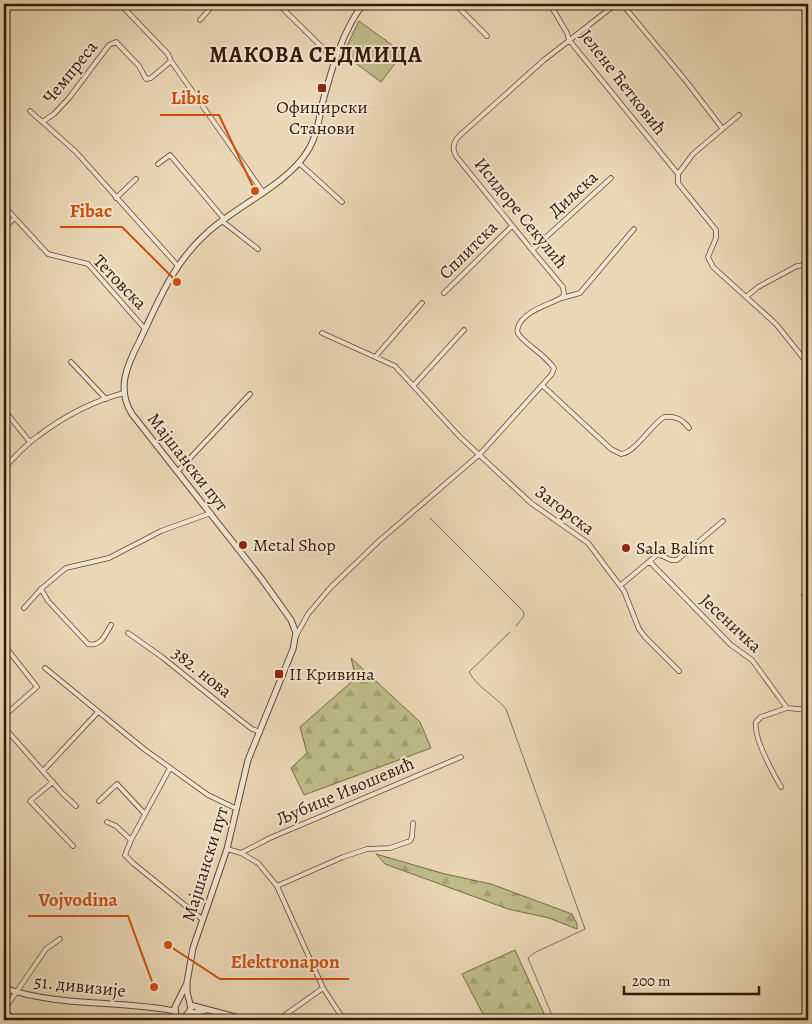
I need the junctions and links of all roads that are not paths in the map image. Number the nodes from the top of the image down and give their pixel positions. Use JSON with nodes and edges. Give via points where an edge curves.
{"nodes":[{"id":1,"x":120,"y":4,"type":"edge"},
{"id":2,"x":214,"y":4,"type":"edge"},
{"id":3,"x":278,"y":4,"type":"edge"},
{"id":4,"x":363,"y":4,"type":"edge"},
{"id":5,"x":455,"y":4,"type":"edge"},
{"id":6,"x":550,"y":4,"type":"edge"},
{"id":7,"x":616,"y":4,"type":"edge"},
{"id":8,"x":622,"y":4,"type":"edge"},
{"id":9,"x":200,"y":20,"type":"dead end"},
{"id":10,"x":487,"y":36,"type":"dead end"},
{"id":11,"x":570,"y":40,"type":"junction"},
{"id":12,"x":335,"y":60,"type":"junction"},
{"id":13,"x":171,"y":61,"type":"junction"},
{"id":14,"x":30,"y":110,"type":"dead end"},
{"id":15,"x":739,"y":115,"type":"dead end"},
{"id":16,"x":42,"y":122,"type":"junction"},
{"id":17,"x":722,"y":128,"type":"junction"},
{"id":18,"x":299,"y":163,"type":"junction"},
{"id":19,"x":158,"y":164,"type":"dead end"},
{"id":20,"x":678,"y":174,"type":"junction"},
{"id":21,"x":136,"y":178,"type":"dead end"},
{"id":22,"x":612,"y":178,"type":"dead end"},
{"id":23,"x":263,"y":192,"type":"junction"},
{"id":24,"x":116,"y":198,"type":"junction"},
{"id":25,"x":342,"y":202,"type":"dead end"},
{"id":26,"x":4,"y":206,"type":"edge"},
{"id":27,"x":15,"y":218,"type":"junction"},
{"id":28,"x":223,"y":220,"type":"junction"},
{"id":29,"x":512,"y":226,"type":"junction"},
{"id":30,"x":4,"y":227,"type":"edge"},
{"id":31,"x":634,"y":229,"type":"dead end"},
{"id":32,"x":258,"y":250,"type":"dead end"},
{"id":33,"x":532,"y":250,"type":"junction"},
{"id":34,"x":804,"y":265,"type":"dead end"},
{"id":35,"x":178,"y":266,"type":"junction"},
{"id":36,"x":444,"y":293,"type":"dead end"},
{"id":37,"x":746,"y":297,"type":"junction"},
{"id":38,"x":561,"y":298,"type":"junction"},
{"id":39,"x":422,"y":303,"type":"dead end"},
{"id":40,"x":145,"y":329,"type":"junction"},
{"id":41,"x":464,"y":330,"type":"dead end"},
{"id":42,"x":322,"y":333,"type":"dead end"},
{"id":43,"x":376,"y":356,"type":"junction"},
{"id":44,"x":71,"y":362,"type":"dead end"},
{"id":45,"x":808,"y":364,"type":"edge"},
{"id":46,"x":414,"y":385,"type":"junction"},
{"id":47,"x":542,"y":386,"type":"junction"},
{"id":48,"x":124,"y":393,"type":"junction"},
{"id":49,"x":250,"y":394,"type":"dead end"},
{"id":50,"x":106,"y":399,"type":"junction"},
{"id":51,"x":4,"y":410,"type":"edge"},
{"id":52,"x":689,"y":428,"type":"dead end"},
{"id":53,"x":30,"y":442,"type":"junction"},
{"id":54,"x":480,"y":454,"type":"junction"},
{"id":55,"x":4,"y":468,"type":"edge"},
{"id":56,"x":178,"y":471,"type":"junction"},
{"id":57,"x":211,"y":513,"type":"junction"},
{"id":58,"x":723,"y":521,"type":"dead end"},
{"id":59,"x":650,"y":562,"type":"junction"},
{"id":60,"x":621,"y":585,"type":"junction"},
{"id":61,"x":40,"y":589,"type":"junction"},
{"id":62,"x":804,"y":594,"type":"dead end"},
{"id":63,"x":808,"y":601,"type":"edge"},
{"id":64,"x":24,"y":608,"type":"dead end"},
{"id":65,"x":111,"y":625,"type":"dead end"},
{"id":66,"x":128,"y":633,"type":"dead end"},
{"id":67,"x":295,"y":638,"type":"junction"},
{"id":68,"x":4,"y":645,"type":"edge"},
{"id":69,"x":45,"y":668,"type":"dead end"},
{"id":70,"x":679,"y":671,"type":"dead end"},
{"id":71,"x":787,"y":708,"type":"junction"},
{"id":72,"x":808,"y":710,"type":"edge"},
{"id":73,"x":98,"y":712,"type":"junction"},
{"id":74,"x":4,"y":716,"type":"edge"},
{"id":75,"x":4,"y":727,"type":"edge"},
{"id":76,"x":260,"y":732,"type":"junction"},
{"id":77,"x":462,"y":757,"type":"dead end"},
{"id":78,"x":170,"y":768,"type":"junction"},
{"id":79,"x":43,"y":771,"type":"junction"},
{"id":80,"x":52,"y":782,"type":"junction"},
{"id":81,"x":780,"y":788,"type":"dead end"},
{"id":82,"x":99,"y":801,"type":"dead end"},
{"id":83,"x":76,"y":806,"type":"dead end"},
{"id":84,"x":237,"y":809,"type":"junction"},
{"id":85,"x":145,"y":814,"type":"junction"},
{"id":86,"x":107,"y":822,"type":"dead end"},
{"id":87,"x":413,"y":823,"type":"dead end"},
{"id":88,"x":131,"y":840,"type":"junction"},
{"id":89,"x":72,"y":846,"type":"dead end"},
{"id":90,"x":227,"y":850,"type":"junction"},
{"id":91,"x":241,"y":854,"type":"junction"},
{"id":92,"x":277,"y":886,"type":"junction"},
{"id":93,"x":202,"y":919,"type":"junction"},
{"id":94,"x":60,"y":939,"type":"dead end"},
{"id":95,"x":187,"y":982,"type":"junction"},
{"id":96,"x":4,"y":988,"type":"edge"},
{"id":97,"x":323,"y":988,"type":"junction"},
{"id":98,"x":17,"y":992,"type":"junction"},
{"id":99,"x":178,"y":1001,"type":"junction"},
{"id":100,"x":190,"y":1004,"type":"junction"},
{"id":101,"x":153,"y":1007,"type":"junction"},
{"id":102,"x":4,"y":1010,"type":"edge"},
{"id":103,"x":210,"y":1010,"type":"junction"},
{"id":104,"x":175,"y":1011,"type":"junction"},
{"id":105,"x":185,"y":1017,"type":"edge"},
{"id":106,"x":15,"y":1020,"type":"edge"},
{"id":107,"x":176,"y":1020,"type":"edge"},
{"id":108,"x":247,"y":1020,"type":"edge"},
{"id":109,"x":278,"y":1020,"type":"edge"},
{"id":110,"x":344,"y":1020,"type":"edge"}],
"edges":[{"from":1,"to":13,"type":"street"},
{"from":2,"to":9,"type":"street"},
{"from":3,"to":12,"type":"street"},
{"from":4,"to":12,"type":"street","name":"Мајшански пут"},
{"from":5,"to":10,"type":"street"},
{"from":6,"to":11,"type":"street","name":"Јелене Ћетковић"},
{"from":7,"to":11,"type":"street","name":"Исидоре Секулић"},
{"from":8,"to":17,"type":"street"},
{"from":11,"to":20,"type":"street","name":"Јелене Ћетковић"},
{"from":11,"to":29,"type":"street","name":"Исидоре Секулић","via":[[516,84],[454,144],[456,156]]},
{"from":12,"to":18,"type":"street","name":"Мајшански пут","via":[[314,138]]},
{"from":13,"to":16,"type":"street","name":"Чемпреса","via":[[146,79],[119,44],[112,43],[69,98]]},
{"from":13,"to":23,"type":"street"},
{"from":14,"to":16,"type":"street"},
{"from":15,"to":17,"type":"street"},
{"from":16,"to":24,"type":"street","via":[[76,152]]},
{"from":17,"to":20,"type":"street","via":[[693,154]]},
{"from":18,"to":23,"type":"street","name":"Мајшански пут"},
{"from":18,"to":25,"type":"street"},
{"from":19,"to":28,"type":"street","via":[[170,156]]},
{"from":20,"to":37,"type":"street","name":"Јелене Ћетковић","via":[[678,183],[716,230],[708,257],[712,267]]},
{"from":21,"to":24,"type":"street"},
{"from":22,"to":33,"type":"street","name":"Диљска"},
{"from":23,"to":28,"type":"street","name":"Мајшански пут"},
{"from":24,"to":35,"type":"street"},
{"from":26,"to":27,"type":"street","name":"Тетовска"},
{"from":27,"to":30,"type":"street"},
{"from":27,"to":40,"type":"street","name":"Тетовска","via":[[48,254],[88,264]]},
{"from":28,"to":32,"type":"street"},
{"from":28,"to":35,"type":"street","name":"Мајшански пут","via":[[190,250]]},
{"from":29,"to":33,"type":"street","name":"Исидоре Секулић"},
{"from":29,"to":36,"type":"street","name":"Сплитска"},
{"from":31,"to":38,"type":"street","via":[[580,293]]},
{"from":33,"to":38,"type":"street","name":"Исидоре Секулић","via":[[563,287]]},
{"from":34,"to":37,"type":"street","via":[[758,287]]},
{"from":35,"to":40,"type":"street","name":"Мајшански пут"},
{"from":37,"to":45,"type":"street","name":"Јелене Ћетковић","via":[[776,324]]},
{"from":38,"to":47,"type":"street","name":"Исидоре Секулић","via":[[533,312],[518,327],[520,336],[554,368]]},
{"from":39,"to":43,"type":"street"},
{"from":40,"to":48,"type":"street","name":"Мајшански пут","via":[[126,369]]},
{"from":41,"to":46,"type":"street"},
{"from":42,"to":43,"type":"street","name":"Загорска"},
{"from":43,"to":46,"type":"street","name":"Загорска","via":[[395,366]]},
{"from":44,"to":50,"type":"street"},
{"from":46,"to":54,"type":"street","name":"Загорска","via":[[460,437]]},
{"from":47,"to":52,"type":"street","via":[[611,449],[622,454],[630,452],[664,417],[678,418]]},
{"from":47,"to":54,"type":"street","name":"Исидоре Секулић"},
{"from":48,"to":50,"type":"street"},
{"from":48,"to":56,"type":"street","name":"Мајшански пут","via":[[132,414]]},
{"from":49,"to":56,"type":"street"},
{"from":50,"to":53,"type":"street","via":[[58,422]]},
{"from":51,"to":53,"type":"street"},
{"from":53,"to":55,"type":"street"},
{"from":54,"to":60,"type":"street","name":"Загорска","via":[[531,503],[588,542]]},
{"from":54,"to":67,"type":"street","name":"Исидоре Секулић","via":[[379,541],[331,588],[308,614]]},
{"from":56,"to":57,"type":"street","name":"Мајшански пут"},
{"from":57,"to":61,"type":"street","via":[[161,531],[109,558],[66,568]]},
{"from":57,"to":67,"type":"street","name":"Мајшански пут","via":[[291,620]]},
{"from":58,"to":59,"type":"street","via":[[677,560],[658,554]]},
{"from":59,"to":60,"type":"street"},
{"from":59,"to":71,"type":"street","name":"Јесеничка","via":[[731,645],[752,660]]},
{"from":60,"to":70,"type":"street","name":"Загорска","via":[[645,637]]},
{"from":61,"to":64,"type":"street"},
{"from":61,"to":65,"type":"street","via":[[88,644],[99,643]]},
{"from":62,"to":63,"type":"street"},
{"from":66,"to":76,"type":"street","name":"382. нова"},
{"from":67,"to":76,"type":"street","name":"Мајшански пут"},
{"from":68,"to":74,"type":"street","via":[[36,687]]},
{"from":69,"to":73,"type":"street"},
{"from":71,"to":72,"type":"street"},
{"from":71,"to":81,"type":"street","via":[[761,717],[755,725]]},
{"from":73,"to":78,"type":"street"},
{"from":73,"to":79,"type":"street"},
{"from":75,"to":79,"type":"street"},
{"from":76,"to":84,"type":"street","name":"Мајшански пут","via":[[248,760]]},
{"from":77,"to":91,"type":"street","name":"Љубице Ивошевић","via":[[278,835]]},
{"from":78,"to":84,"type":"street"},
{"from":78,"to":85,"type":"street"},
{"from":79,"to":80,"type":"street"},
{"from":80,"to":83,"type":"street"},
{"from":80,"to":89,"type":"street","via":[[30,801]]},
{"from":82,"to":85,"type":"street","via":[[117,784]]},
{"from":84,"to":90,"type":"street","name":"Мајшански пут"},
{"from":85,"to":88,"type":"street"},
{"from":86,"to":88,"type":"street"},
{"from":87,"to":92,"type":"street","via":[[410,840],[390,848],[367,849]]},
{"from":88,"to":93,"type":"street","via":[[125,854]]},
{"from":90,"to":91,"type":"street"},
{"from":90,"to":93,"type":"street","name":"Мајшански пут"},
{"from":91,"to":92,"type":"street","via":[[258,864]]},
{"from":92,"to":97,"type":"street"},
{"from":93,"to":95,"type":"street","name":"Мајшански пут"},
{"from":94,"to":98,"type":"street","via":[[46,949]]},
{"from":95,"to":99,"type":"street","name":"Мајшански пут"},
{"from":95,"to":100,"type":"street","name":"Мајшански пут"},
{"from":96,"to":98,"type":"street","name":"51. дивизије"},
{"from":97,"to":109,"type":"street"},
{"from":97,"to":110,"type":"street"},
{"from":98,"to":101,"type":"street","name":"51. дивизије","via":[[69,1001]]},
{"from":98,"to":102,"type":"street"},
{"from":99,"to":100,"type":"street","via":[[186,1000]]},
{"from":99,"to":101,"type":"street","name":"51. дивизије"},
{"from":99,"to":104,"type":"street"},
{"from":100,"to":103,"type":"street"},
{"from":100,"to":105,"type":"street"},
{"from":101,"to":104,"type":"street","name":"51. дивизије"},
{"from":102,"to":106,"type":"street"},
{"from":103,"to":105,"type":"street","via":[[196,1011]]},
{"from":103,"to":108,"type":"street"},
{"from":104,"to":105,"type":"street"},
{"from":104,"to":107,"type":"street"}]}
